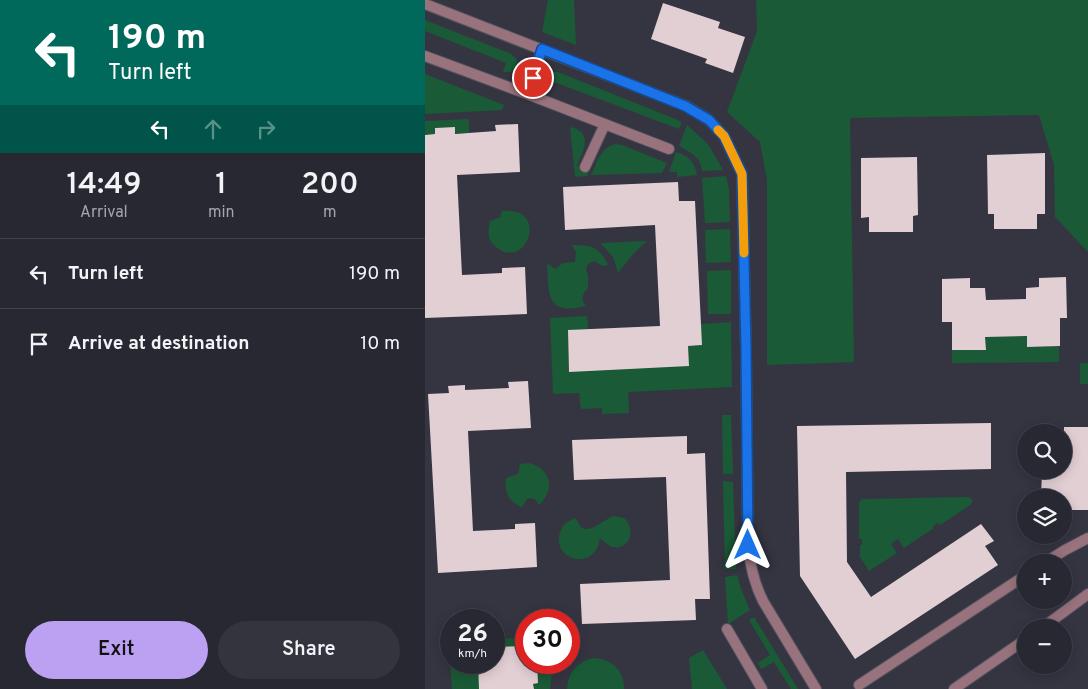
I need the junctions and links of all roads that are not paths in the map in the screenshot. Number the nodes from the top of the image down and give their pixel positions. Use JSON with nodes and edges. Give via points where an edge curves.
{"nodes":[{"id":1,"x":425,"y":4,"type":"edge"},
{"id":2,"x":542,"y":49,"type":"junction"},
{"id":3,"x":425,"y":56,"type":"edge"},
{"id":4,"x":527,"y":94,"type":"junction"},
{"id":5,"x":605,"y":124,"type":"junction"},
{"id":6,"x":669,"y":149,"type":"dead end"},
{"id":7,"x":585,"y":166,"type":"dead end"},
{"id":8,"x":1088,"y":538,"type":"edge"},
{"id":9,"x":1059,"y":554,"type":"edge"},
{"id":10,"x":1017,"y":581,"type":"edge"},
{"id":11,"x":1088,"y":594,"type":"edge"},
{"id":12,"x":1054,"y":619,"type":"edge"},
{"id":13,"x":727,"y":629,"type":"dead end"},
{"id":14,"x":1017,"y":644,"type":"edge"},
{"id":15,"x":859,"y":685,"type":"dead end"},
{"id":16,"x":763,"y":689,"type":"edge"},
{"id":17,"x":816,"y":689,"type":"edge"},
{"id":18,"x":953,"y":689,"type":"edge"}],
"edges":[{"from":1,"to":2,"type":"street"},
{"from":2,"to":4,"type":"street"},
{"from":2,"to":17,"type":"street","via":[[685,106],[709,120],[724,136],[742,174],[749,562],[760,594]]},
{"from":3,"to":4,"type":"street"},
{"from":4,"to":5,"type":"street"},
{"from":5,"to":6,"type":"street"},
{"from":5,"to":7,"type":"street"},
{"from":8,"to":9,"type":"street"},
{"from":10,"to":15,"type":"street"},
{"from":11,"to":12,"type":"street"},
{"from":13,"to":16,"type":"street"},
{"from":14,"to":18,"type":"street"}]}
